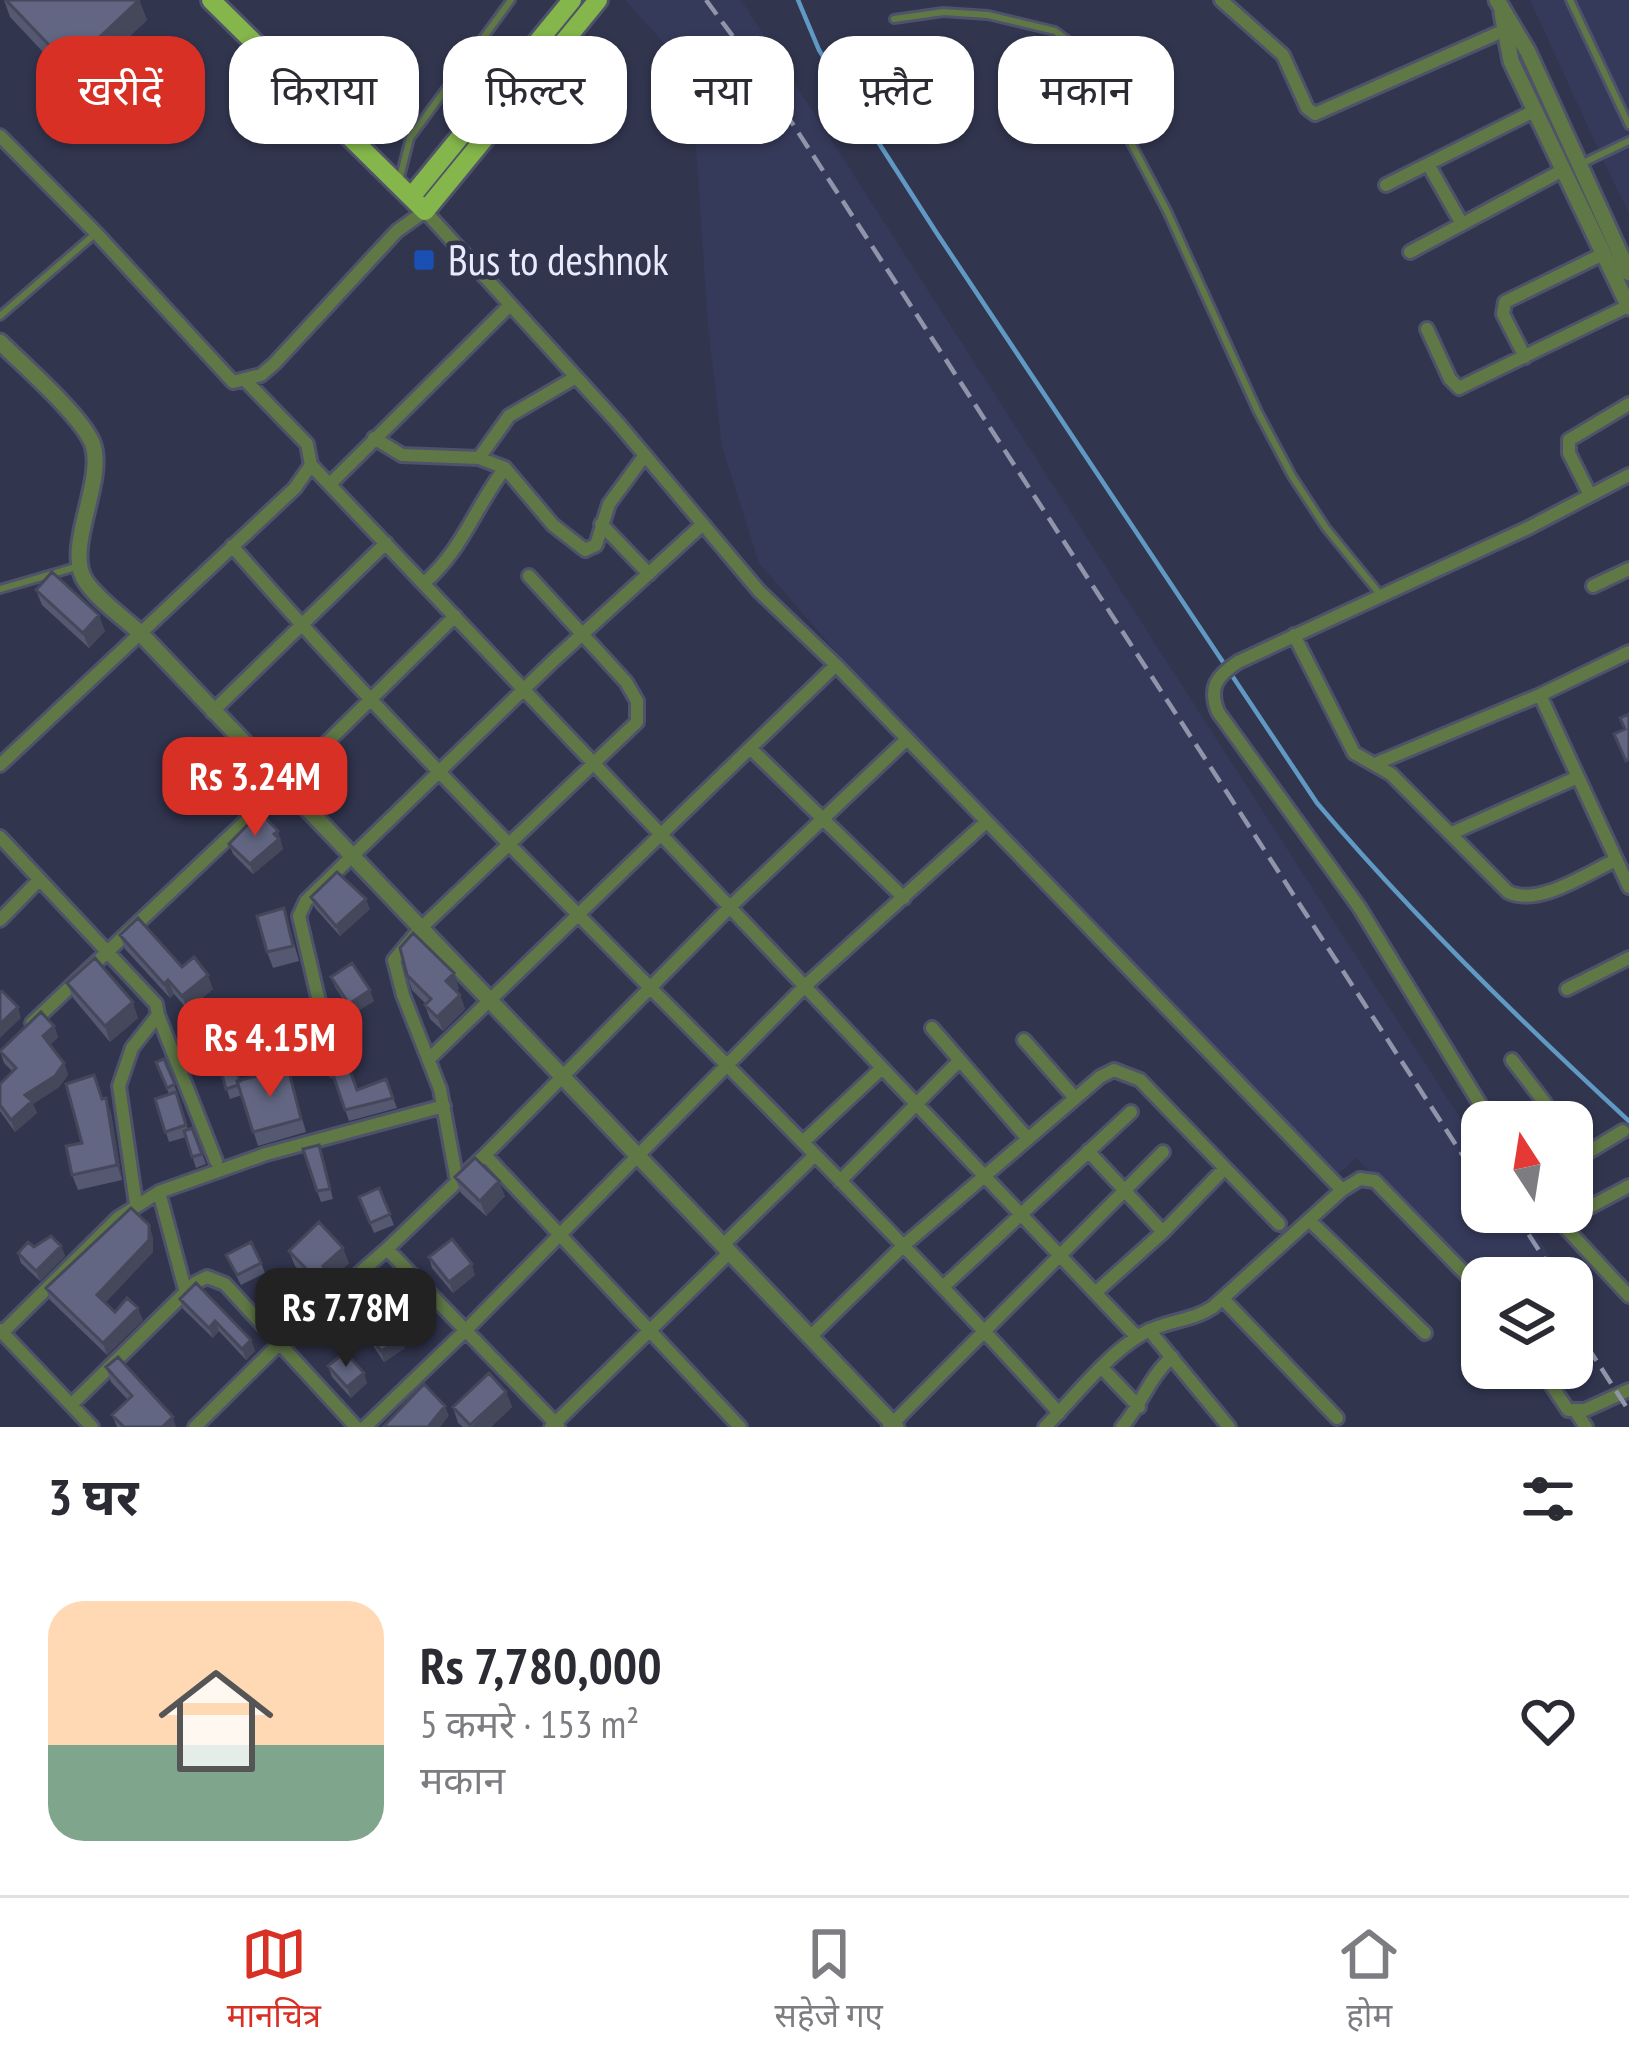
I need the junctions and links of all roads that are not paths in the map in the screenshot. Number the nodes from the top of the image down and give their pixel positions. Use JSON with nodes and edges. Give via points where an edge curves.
{"nodes":[{"id":1,"x":211,"y":0,"type":"edge"},
{"id":2,"x":511,"y":0,"type":"edge"},
{"id":3,"x":572,"y":0,"type":"edge"},
{"id":4,"x":598,"y":0,"type":"edge"},
{"id":5,"x":1221,"y":0,"type":"edge"},
{"id":6,"x":1570,"y":0,"type":"edge"},
{"id":7,"x":1499,"y":6,"type":"edge"},
{"id":8,"x":894,"y":19,"type":"dead end"},
{"id":9,"x":1505,"y":30,"type":"junction"},
{"id":10,"x":1534,"y":111,"type":"junction"},
{"id":11,"x":1629,"y":125,"type":"edge"},
{"id":12,"x":0,"y":136,"type":"edge"},
{"id":13,"x":1629,"y":141,"type":"edge"},
{"id":14,"x":1428,"y":164,"type":"junction"},
{"id":15,"x":1571,"y":168,"type":"junction"},
{"id":16,"x":1386,"y":185,"type":"dead end"},
{"id":17,"x":411,"y":197,"type":"junction"},
{"id":18,"x":1462,"y":224,"type":"junction"},
{"id":19,"x":96,"y":232,"type":"junction"},
{"id":20,"x":1410,"y":252,"type":"dead end"},
{"id":21,"x":1603,"y":254,"type":"junction"},
{"id":22,"x":1629,"y":273,"type":"edge"},
{"id":23,"x":510,"y":305,"type":"junction"},
{"id":24,"x":1629,"y":307,"type":"edge"},
{"id":25,"x":0,"y":316,"type":"edge"},
{"id":26,"x":1427,"y":329,"type":"dead end"},
{"id":27,"x":0,"y":342,"type":"edge"},
{"id":28,"x":1525,"y":357,"type":"junction"},
{"id":29,"x":576,"y":377,"type":"junction"},
{"id":30,"x":246,"y":381,"type":"junction"},
{"id":31,"x":1629,"y":404,"type":"edge"},
{"id":32,"x":374,"y":439,"type":"junction"},
{"id":33,"x":645,"y":455,"type":"junction"},
{"id":34,"x":478,"y":458,"type":"junction"},
{"id":35,"x":310,"y":465,"type":"junction"},
{"id":36,"x":505,"y":467,"type":"junction"},
{"id":37,"x":1629,"y":475,"type":"edge"},
{"id":38,"x":330,"y":484,"type":"junction"},
{"id":39,"x":1590,"y":495,"type":"junction"},
{"id":40,"x":601,"y":524,"type":"junction"},
{"id":41,"x":703,"y":524,"type":"junction"},
{"id":42,"x":386,"y":542,"type":"junction"},
{"id":43,"x":232,"y":546,"type":"junction"},
{"id":44,"x":80,"y":566,"type":"junction"},
{"id":45,"x":1629,"y":569,"type":"edge"},
{"id":46,"x":649,"y":574,"type":"junction"},
{"id":47,"x":529,"y":576,"type":"dead end"},
{"id":48,"x":424,"y":583,"type":"junction"},
{"id":49,"x":1593,"y":586,"type":"dead end"},
{"id":50,"x":0,"y":589,"type":"edge"},
{"id":51,"x":1380,"y":594,"type":"junction"},
{"id":52,"x":455,"y":616,"type":"junction"},
{"id":53,"x":303,"y":627,"type":"junction"},
{"id":54,"x":140,"y":633,"type":"junction"},
{"id":55,"x":584,"y":635,"type":"junction"},
{"id":56,"x":1294,"y":635,"type":"junction"},
{"id":57,"x":1629,"y":652,"type":"edge"},
{"id":58,"x":836,"y":665,"type":"junction"},
{"id":59,"x":524,"y":689,"type":"junction"},
{"id":60,"x":1540,"y":695,"type":"junction"},
{"id":61,"x":370,"y":699,"type":"junction"},
{"id":62,"x":212,"y":712,"type":"junction"},
{"id":63,"x":907,"y":739,"type":"junction"},
{"id":64,"x":750,"y":748,"type":"junction"},
{"id":65,"x":1377,"y":763,"type":"junction"},
{"id":66,"x":595,"y":764,"type":"junction"},
{"id":67,"x":0,"y":765,"type":"edge"},
{"id":68,"x":438,"y":771,"type":"junction"},
{"id":69,"x":1578,"y":777,"type":"junction"},
{"id":70,"x":283,"y":786,"type":"junction"},
{"id":71,"x":824,"y":820,"type":"junction"},
{"id":72,"x":986,"y":822,"type":"junction"},
{"id":73,"x":1451,"y":833,"type":"junction"},
{"id":74,"x":661,"y":834,"type":"junction"},
{"id":75,"x":0,"y":837,"type":"edge"},
{"id":76,"x":508,"y":845,"type":"junction"},
{"id":77,"x":350,"y":856,"type":"junction"},
{"id":78,"x":1616,"y":860,"type":"junction"},
{"id":79,"x":38,"y":881,"type":"junction"},
{"id":80,"x":1629,"y":887,"type":"edge"},
{"id":81,"x":904,"y":898,"type":"junction"},
{"id":82,"x":730,"y":907,"type":"junction"},
{"id":83,"x":579,"y":918,"type":"junction"},
{"id":84,"x":0,"y":920,"type":"edge"},
{"id":85,"x":420,"y":929,"type":"junction"},
{"id":86,"x":106,"y":954,"type":"junction"},
{"id":87,"x":1629,"y":958,"type":"edge"},
{"id":88,"x":805,"y":986,"type":"junction"},
{"id":89,"x":651,"y":988,"type":"junction"},
{"id":90,"x":1567,"y":989,"type":"dead end"},
{"id":91,"x":489,"y":1002,"type":"junction"},
{"id":92,"x":158,"y":1015,"type":"junction"},
{"id":93,"x":932,"y":1028,"type":"dead end"},
{"id":94,"x":15,"y":1038,"type":"edge"},
{"id":95,"x":1024,"y":1040,"type":"dead end"},
{"id":96,"x":430,"y":1058,"type":"junction"},
{"id":97,"x":1512,"y":1060,"type":"dead end"},
{"id":98,"x":959,"y":1061,"type":"junction"},
{"id":99,"x":727,"y":1064,"type":"junction"},
{"id":100,"x":882,"y":1068,"type":"junction"},
{"id":101,"x":335,"y":1070,"type":"edge"},
{"id":102,"x":563,"y":1079,"type":"junction"},
{"id":103,"x":1075,"y":1098,"type":"junction"},
{"id":104,"x":1478,"y":1101,"type":"edge"},
{"id":105,"x":1543,"y":1101,"type":"edge"},
{"id":106,"x":915,"y":1103,"type":"junction"},
{"id":107,"x":444,"y":1106,"type":"junction"},
{"id":108,"x":1131,"y":1112,"type":"dead end"},
{"id":109,"x":1623,"y":1131,"type":"dead end"},
{"id":110,"x":1028,"y":1139,"type":"junction"},
{"id":111,"x":802,"y":1142,"type":"junction"},
{"id":112,"x":1593,"y":1149,"type":"edge"},
{"id":113,"x":1088,"y":1151,"type":"junction"},
{"id":114,"x":1163,"y":1152,"type":"dead end"},
{"id":115,"x":636,"y":1154,"type":"junction"},
{"id":116,"x":485,"y":1155,"type":"junction"},
{"id":117,"x":815,"y":1155,"type":"junction"},
{"id":118,"x":216,"y":1161,"type":"dead end"},
{"id":119,"x":1225,"y":1168,"type":"junction"},
{"id":120,"x":985,"y":1177,"type":"junction"},
{"id":121,"x":841,"y":1180,"type":"junction"},
{"id":122,"x":458,"y":1181,"type":"junction"},
{"id":123,"x":1629,"y":1186,"type":"edge"},
{"id":124,"x":1342,"y":1190,"type":"junction"},
{"id":125,"x":1124,"y":1191,"type":"junction"},
{"id":126,"x":159,"y":1192,"type":"junction"},
{"id":127,"x":1593,"y":1201,"type":"edge"},
{"id":128,"x":136,"y":1204,"type":"junction"},
{"id":129,"x":1020,"y":1214,"type":"junction"},
{"id":130,"x":1309,"y":1220,"type":"junction"},
{"id":131,"x":1280,"y":1224,"type":"dead end"},
{"id":132,"x":1163,"y":1232,"type":"junction"},
{"id":133,"x":1570,"y":1233,"type":"edge"},
{"id":134,"x":556,"y":1234,"type":"junction"},
{"id":135,"x":903,"y":1246,"type":"junction"},
{"id":136,"x":726,"y":1249,"type":"junction"},
{"id":137,"x":387,"y":1250,"type":"junction"},
{"id":138,"x":1059,"y":1256,"type":"junction"},
{"id":139,"x":1461,"y":1269,"type":"edge"},
{"id":140,"x":944,"y":1287,"type":"junction"},
{"id":141,"x":186,"y":1293,"type":"junction"},
{"id":142,"x":1095,"y":1293,"type":"junction"},
{"id":143,"x":1629,"y":1296,"type":"edge"},
{"id":144,"x":1223,"y":1299,"type":"junction"},
{"id":145,"x":466,"y":1330,"type":"junction"},
{"id":146,"x":1,"y":1331,"type":"edge"},
{"id":147,"x":648,"y":1332,"type":"junction"},
{"id":148,"x":985,"y":1332,"type":"junction"},
{"id":149,"x":1425,"y":1333,"type":"dead end"},
{"id":150,"x":1143,"y":1334,"type":"junction"},
{"id":151,"x":809,"y":1337,"type":"junction"},
{"id":152,"x":280,"y":1342,"type":"junction"},
{"id":153,"x":1172,"y":1357,"type":"junction"},
{"id":154,"x":1103,"y":1369,"type":"junction"},
{"id":155,"x":1553,"y":1389,"type":"edge"},
{"id":156,"x":1629,"y":1390,"type":"edge"},
{"id":157,"x":71,"y":1405,"type":"junction"},
{"id":158,"x":1139,"y":1407,"type":"junction"},
{"id":159,"x":1576,"y":1412,"type":"junction"},
{"id":160,"x":1058,"y":1413,"type":"junction"},
{"id":161,"x":729,"y":1415,"type":"junction"},
{"id":162,"x":1336,"y":1418,"type":"dead end"},
{"id":163,"x":555,"y":1426,"type":"edge"},
{"id":164,"x":892,"y":1426,"type":"edge"},
{"id":165,"x":92,"y":1427,"type":"edge"},
{"id":166,"x":195,"y":1427,"type":"edge"},
{"id":167,"x":356,"y":1427,"type":"edge"},
{"id":168,"x":365,"y":1427,"type":"edge"},
{"id":169,"x":716,"y":1427,"type":"edge"},
{"id":170,"x":740,"y":1427,"type":"edge"},
{"id":171,"x":1045,"y":1427,"type":"edge"},
{"id":172,"x":1122,"y":1427,"type":"edge"},
{"id":173,"x":1229,"y":1427,"type":"edge"},
{"id":174,"x":1586,"y":1427,"type":"edge"}],
"edges":[{"from":1,"to":17,"type":"main road"},
{"from":2,"to":17,"type":"lane","via":[[410,137]]},
{"from":3,"to":17,"type":"main road"},
{"from":4,"to":17,"type":"main road","via":[[488,137]]},
{"from":5,"to":9,"type":"street","via":[[1283,55],[1315,114]]},
{"from":6,"to":11,"type":"lane"},
{"from":7,"to":9,"type":"street"},
{"from":7,"to":15,"type":"street","via":[[1528,52]]},
{"from":8,"to":51,"type":"lane","via":[[988,15],[1055,31],[1083,52],[1292,476]]},
{"from":9,"to":10,"type":"street"},
{"from":10,"to":14,"type":"street"},
{"from":10,"to":15,"type":"street"},
{"from":12,"to":19,"type":"street"},
{"from":13,"to":15,"type":"lane"},
{"from":14,"to":16,"type":"street"},
{"from":14,"to":18,"type":"street"},
{"from":15,"to":18,"type":"street"},
{"from":15,"to":21,"type":"street"},
{"from":15,"to":22,"type":"street"},
{"from":17,"to":23,"type":"street"},
{"from":17,"to":30,"type":"street","via":[[397,231],[274,364]]},
{"from":18,"to":20,"type":"street"},
{"from":19,"to":25,"type":"lane"},
{"from":19,"to":30,"type":"street","via":[[219,370],[232,382]]},
{"from":21,"to":24,"type":"street"},
{"from":21,"to":28,"type":"street","via":[[1505,302]]},
{"from":23,"to":29,"type":"street"},
{"from":23,"to":32,"type":"street"},
{"from":24,"to":28,"type":"street"},
{"from":26,"to":28,"type":"street","via":[[1459,388]]},
{"from":27,"to":44,"type":"street","via":[[93,445]]},
{"from":29,"to":33,"type":"street"},
{"from":29,"to":34,"type":"street","via":[[509,416]]},
{"from":30,"to":35,"type":"street","via":[[307,444]]},
{"from":31,"to":39,"type":"street","via":[[1568,440]]},
{"from":32,"to":34,"type":"street","via":[[402,455]]},
{"from":32,"to":38,"type":"street"},
{"from":33,"to":40,"type":"street"},
{"from":33,"to":41,"type":"street"},
{"from":34,"to":36,"type":"street"},
{"from":35,"to":38,"type":"street"},
{"from":35,"to":43,"type":"street"},
{"from":36,"to":40,"type":"street","via":[[585,550],[596,545]]},
{"from":36,"to":48,"type":"street","via":[[456,550]]},
{"from":37,"to":39,"type":"street"},
{"from":38,"to":42,"type":"street"},
{"from":39,"to":51,"type":"street"},
{"from":40,"to":46,"type":"street"},
{"from":41,"to":46,"type":"street"},
{"from":41,"to":58,"type":"street"},
{"from":42,"to":48,"type":"street"},
{"from":42,"to":53,"type":"street"},
{"from":43,"to":53,"type":"street"},
{"from":43,"to":54,"type":"street"},
{"from":44,"to":50,"type":"lane"},
{"from":44,"to":54,"type":"street","via":[[84,580]]},
{"from":45,"to":49,"type":"street"},
{"from":46,"to":55,"type":"street"},
{"from":47,"to":55,"type":"street"},
{"from":48,"to":52,"type":"street"},
{"from":51,"to":56,"type":"street"},
{"from":52,"to":59,"type":"street"},
{"from":52,"to":61,"type":"street"},
{"from":53,"to":61,"type":"street"},
{"from":53,"to":62,"type":"street"},
{"from":54,"to":62,"type":"street"},
{"from":54,"to":67,"type":"street"},
{"from":55,"to":59,"type":"street"},
{"from":55,"to":66,"type":"street","via":[[626,682],[639,712]]},
{"from":56,"to":65,"type":"street","via":[[1345,741]]},
{"from":56,"to":104,"type":"street","via":[[1219,674],[1218,712],[1359,907]]},
{"from":57,"to":60,"type":"street"},
{"from":58,"to":63,"type":"street"},
{"from":58,"to":64,"type":"street"},
{"from":59,"to":66,"type":"street"},
{"from":59,"to":68,"type":"street"},
{"from":60,"to":65,"type":"street"},
{"from":60,"to":69,"type":"street"},
{"from":61,"to":68,"type":"street"},
{"from":61,"to":70,"type":"street"},
{"from":62,"to":70,"type":"street"},
{"from":63,"to":71,"type":"street"},
{"from":63,"to":72,"type":"street"},
{"from":64,"to":71,"type":"street"},
{"from":64,"to":74,"type":"street"},
{"from":65,"to":73,"type":"street"},
{"from":66,"to":74,"type":"street"},
{"from":66,"to":76,"type":"street"},
{"from":68,"to":76,"type":"street"},
{"from":68,"to":77,"type":"street"},
{"from":69,"to":73,"type":"street"},
{"from":69,"to":78,"type":"street"},
{"from":70,"to":77,"type":"street"},
{"from":70,"to":86,"type":"street"},
{"from":71,"to":81,"type":"street"},
{"from":71,"to":82,"type":"street"},
{"from":72,"to":81,"type":"street"},
{"from":72,"to":124,"type":"street"},
{"from":73,"to":78,"type":"street","via":[[1516,897]]},
{"from":74,"to":82,"type":"street"},
{"from":74,"to":83,"type":"street"},
{"from":75,"to":79,"type":"street"},
{"from":76,"to":83,"type":"street"},
{"from":76,"to":85,"type":"street"},
{"from":77,"to":85,"type":"street"},
{"from":77,"to":101,"type":"street","via":[[299,916]]},
{"from":78,"to":80,"type":"street"},
{"from":79,"to":84,"type":"street"},
{"from":79,"to":86,"type":"street"},
{"from":81,"to":88,"type":"street"},
{"from":82,"to":88,"type":"street"},
{"from":82,"to":89,"type":"street"},
{"from":83,"to":89,"type":"street"},
{"from":83,"to":91,"type":"street"},
{"from":85,"to":91,"type":"street"},
{"from":85,"to":96,"type":"street","via":[[394,969]]},
{"from":86,"to":92,"type":"street"},
{"from":86,"to":94,"type":"street"},
{"from":87,"to":90,"type":"street"},
{"from":88,"to":99,"type":"street"},
{"from":88,"to":100,"type":"street"},
{"from":89,"to":99,"type":"street"},
{"from":89,"to":102,"type":"street"},
{"from":91,"to":96,"type":"street"},
{"from":91,"to":102,"type":"street"},
{"from":92,"to":118,"type":"street"},
{"from":92,"to":128,"type":"street","via":[[132,1048],[119,1086]]},
{"from":93,"to":98,"type":"street"},
{"from":95,"to":103,"type":"street"},
{"from":96,"to":107,"type":"street"},
{"from":97,"to":105,"type":"street"},
{"from":98,"to":106,"type":"street"},
{"from":98,"to":110,"type":"street"},
{"from":99,"to":111,"type":"street"},
{"from":99,"to":115,"type":"street"},
{"from":100,"to":106,"type":"street"},
{"from":100,"to":111,"type":"street"},
{"from":102,"to":115,"type":"street"},
{"from":102,"to":116,"type":"street"},
{"from":103,"to":110,"type":"street"},
{"from":103,"to":119,"type":"street","via":[[1100,1077],[1126,1072]]},
{"from":106,"to":120,"type":"street"},
{"from":106,"to":121,"type":"street"},
{"from":107,"to":122,"type":"street"},
{"from":107,"to":126,"type":"street"},
{"from":108,"to":113,"type":"street"},
{"from":109,"to":112,"type":"street"},
{"from":110,"to":120,"type":"street"},
{"from":111,"to":117,"type":"street"},
{"from":113,"to":125,"type":"street"},
{"from":113,"to":129,"type":"street"},
{"from":114,"to":125,"type":"street"},
{"from":115,"to":134,"type":"street"},
{"from":115,"to":136,"type":"street"},
{"from":116,"to":122,"type":"street"},
{"from":116,"to":134,"type":"street"},
{"from":117,"to":121,"type":"street"},
{"from":117,"to":136,"type":"street"},
{"from":119,"to":131,"type":"street"},
{"from":119,"to":132,"type":"street"},
{"from":120,"to":129,"type":"street"},
{"from":120,"to":135,"type":"street"},
{"from":121,"to":135,"type":"street"},
{"from":122,"to":137,"type":"street"},
{"from":123,"to":127,"type":"street"},
{"from":124,"to":130,"type":"street"},
{"from":124,"to":139,"type":"street","via":[[1375,1180]]},
{"from":125,"to":132,"type":"street"},
{"from":125,"to":138,"type":"street"},
{"from":126,"to":128,"type":"street"},
{"from":126,"to":141,"type":"street"},
{"from":128,"to":146,"type":"street"},
{"from":129,"to":138,"type":"street"},
{"from":129,"to":140,"type":"street"},
{"from":130,"to":144,"type":"street"},
{"from":130,"to":149,"type":"street"},
{"from":132,"to":142,"type":"street"},
{"from":133,"to":143,"type":"street"},
{"from":134,"to":145,"type":"street"},
{"from":134,"to":147,"type":"street"},
{"from":135,"to":140,"type":"street"},
{"from":135,"to":151,"type":"street"},
{"from":136,"to":147,"type":"street"},
{"from":136,"to":151,"type":"street"},
{"from":137,"to":145,"type":"street"},
{"from":137,"to":152,"type":"street"},
{"from":138,"to":142,"type":"street"},
{"from":138,"to":148,"type":"street"},
{"from":140,"to":148,"type":"street"},
{"from":141,"to":152,"type":"street","via":[[216,1278]]},
{"from":141,"to":157,"type":"street"},
{"from":142,"to":150,"type":"street"},
{"from":144,"to":150,"type":"street","via":[[1204,1314]]},
{"from":144,"to":162,"type":"street"},
{"from":145,"to":163,"type":"street"},
{"from":145,"to":168,"type":"street"},
{"from":146,"to":157,"type":"street"},
{"from":147,"to":161,"type":"street"},
{"from":147,"to":163,"type":"street"},
{"from":148,"to":160,"type":"street"},
{"from":148,"to":164,"type":"street"},
{"from":150,"to":153,"type":"street"},
{"from":150,"to":154,"type":"street"},
{"from":151,"to":164,"type":"street"},
{"from":152,"to":166,"type":"street"},
{"from":152,"to":167,"type":"street"},
{"from":153,"to":158,"type":"street"},
{"from":153,"to":173,"type":"street"},
{"from":154,"to":158,"type":"street"},
{"from":154,"to":160,"type":"street"},
{"from":155,"to":159,"type":"street"},
{"from":156,"to":159,"type":"street"},
{"from":157,"to":165,"type":"street"},
{"from":158,"to":172,"type":"street"},
{"from":159,"to":174,"type":"street"},
{"from":160,"to":171,"type":"street"},
{"from":161,"to":169,"type":"street"},
{"from":161,"to":170,"type":"street"}]}
